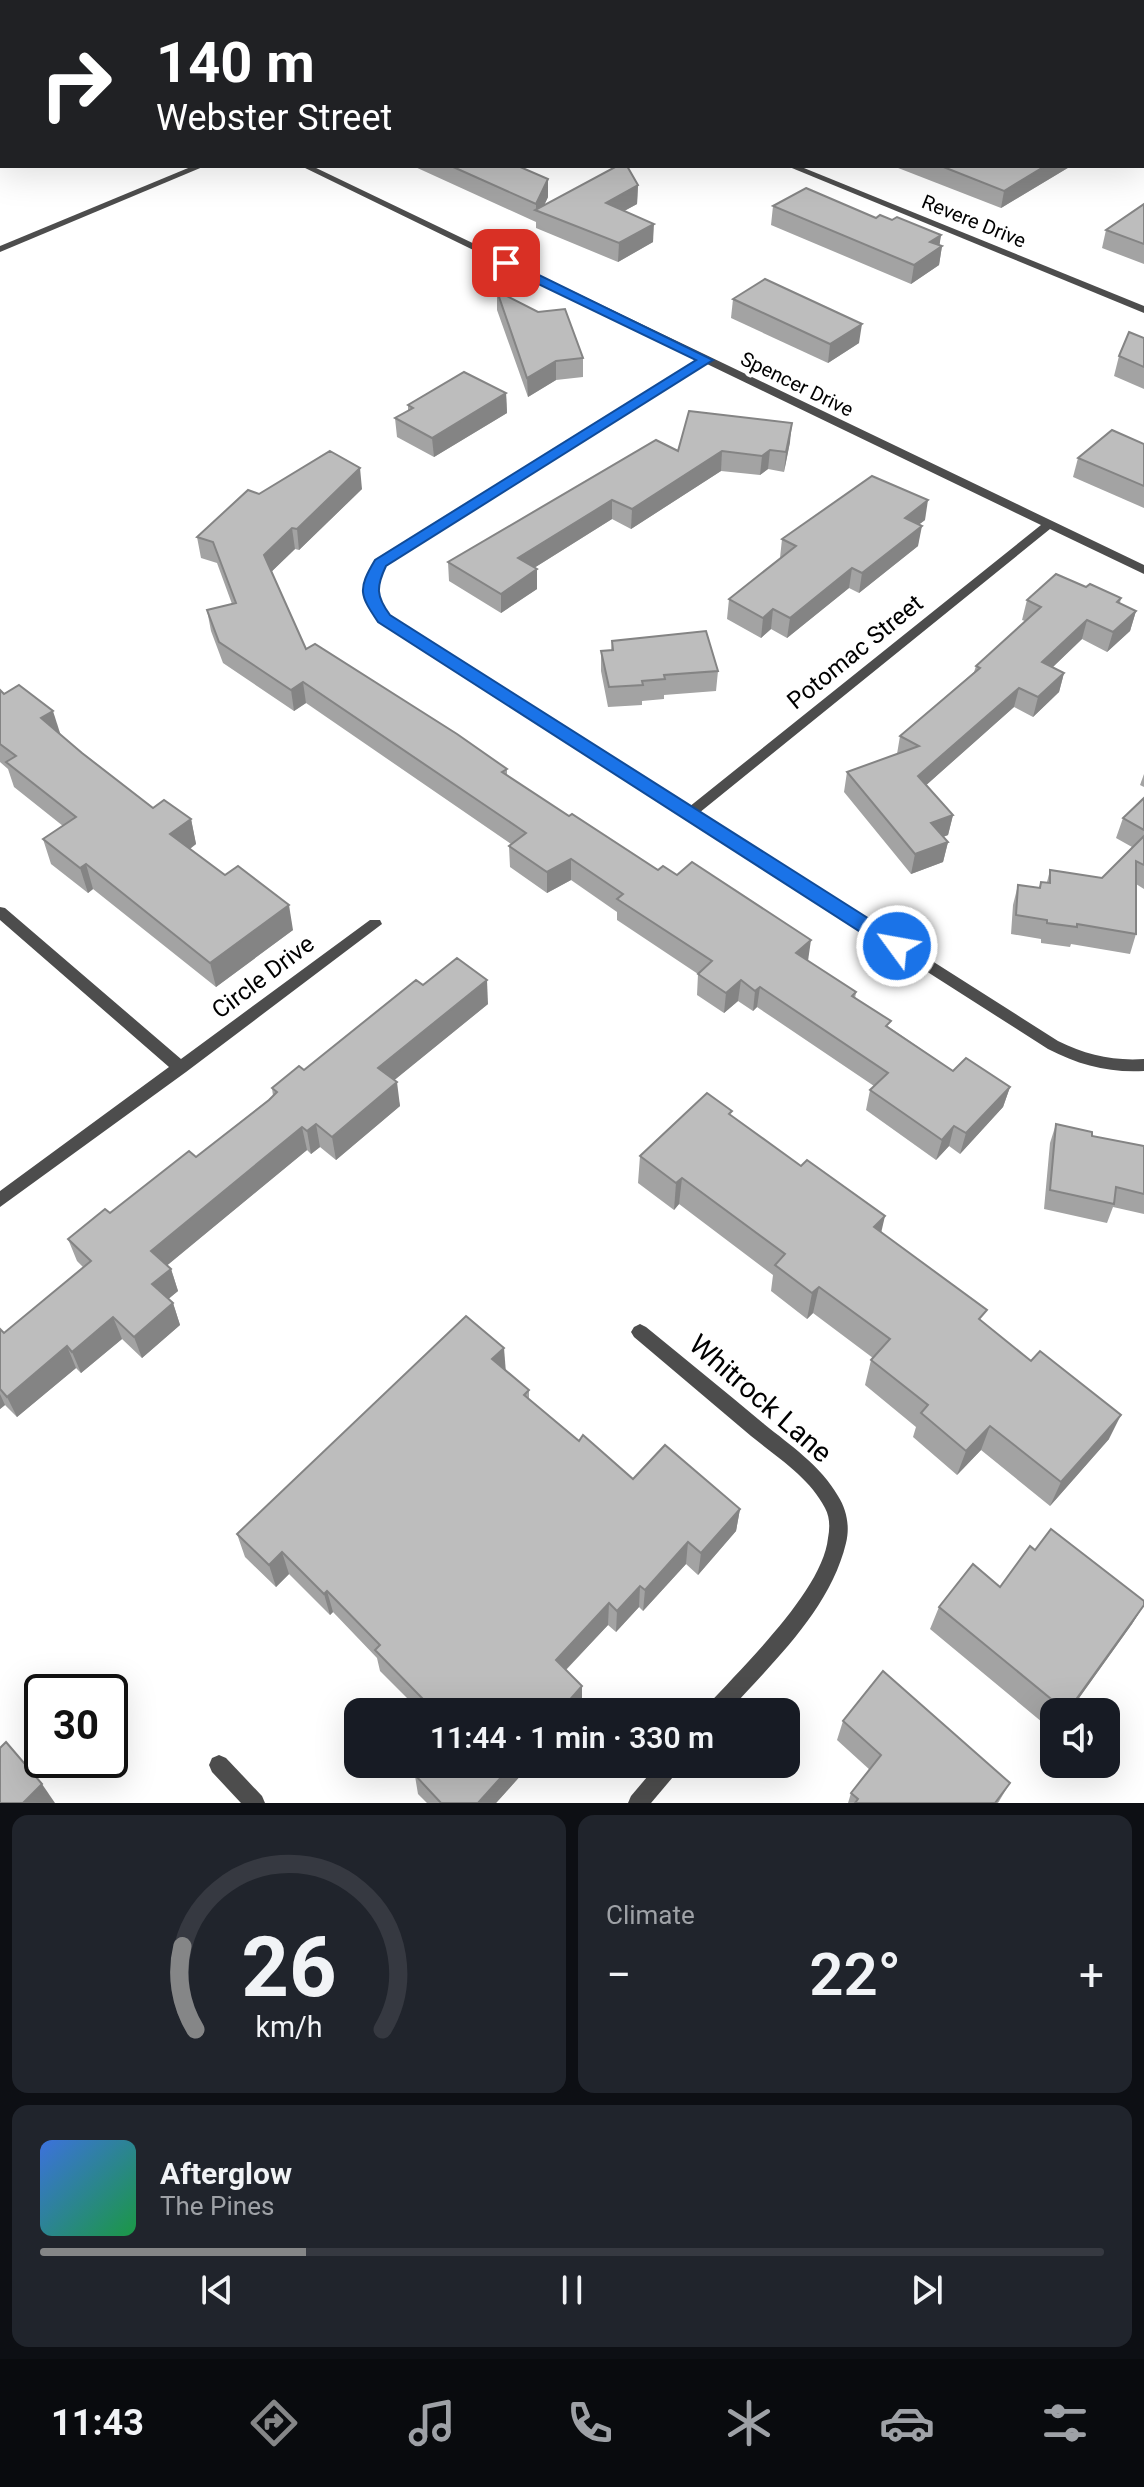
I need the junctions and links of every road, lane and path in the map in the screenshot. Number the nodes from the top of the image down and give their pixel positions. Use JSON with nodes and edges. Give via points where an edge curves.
{"nodes":[{"id":1,"x":196,"y":168,"type":"edge"},
{"id":2,"x":309,"y":168,"type":"edge"},
{"id":3,"x":796,"y":168,"type":"edge"},
{"id":4,"x":0,"y":249,"type":"edge"},
{"id":5,"x":1144,"y":310,"type":"edge"},
{"id":6,"x":706,"y":360,"type":"junction"},
{"id":7,"x":1049,"y":524,"type":"junction"},
{"id":8,"x":1144,"y":570,"type":"edge"},
{"id":9,"x":689,"y":814,"type":"junction"},
{"id":10,"x":0,"y":912,"type":"edge"},
{"id":11,"x":375,"y":924,"type":"dead end"},
{"id":12,"x":1137,"y":1066,"type":"edge"},
{"id":13,"x":181,"y":1068,"type":"junction"},
{"id":14,"x":0,"y":1200,"type":"edge"},
{"id":15,"x":640,"y":1332,"type":"dead end"},
{"id":16,"x":727,"y":1698,"type":"edge"},
{"id":17,"x":219,"y":1765,"type":"dead end"},
{"id":18,"x":659,"y":1778,"type":"edge"},
{"id":19,"x":255,"y":1803,"type":"edge"},
{"id":20,"x":638,"y":1803,"type":"edge"}],
"edges":[{"from":1,"to":4,"type":"street"},
{"from":2,"to":6,"type":"street","name":"Spencer Drive"},
{"from":3,"to":5,"type":"street","name":"Revere Drive"},
{"from":6,"to":7,"type":"street","name":"Spencer Drive"},
{"from":6,"to":9,"type":"street","via":[[380,563],[370,584],[370,599],[384,619]]},
{"from":7,"to":8,"type":"street","name":"Spencer Drive"},
{"from":7,"to":9,"type":"street","name":"Potomac Street"},
{"from":9,"to":12,"type":"street","via":[[1053,1045],[1080,1059]]},
{"from":10,"to":13,"type":"street"},
{"from":11,"to":13,"type":"street","name":"Circle Drive"},
{"from":13,"to":14,"type":"street","name":"Circle Drive"},
{"from":15,"to":16,"type":"street","name":"Whitrock Lane","via":[[798,1463],[838,1516],[836,1552],[818,1590]]},
{"from":17,"to":19,"type":"street"},
{"from":18,"to":20,"type":"street"}]}
